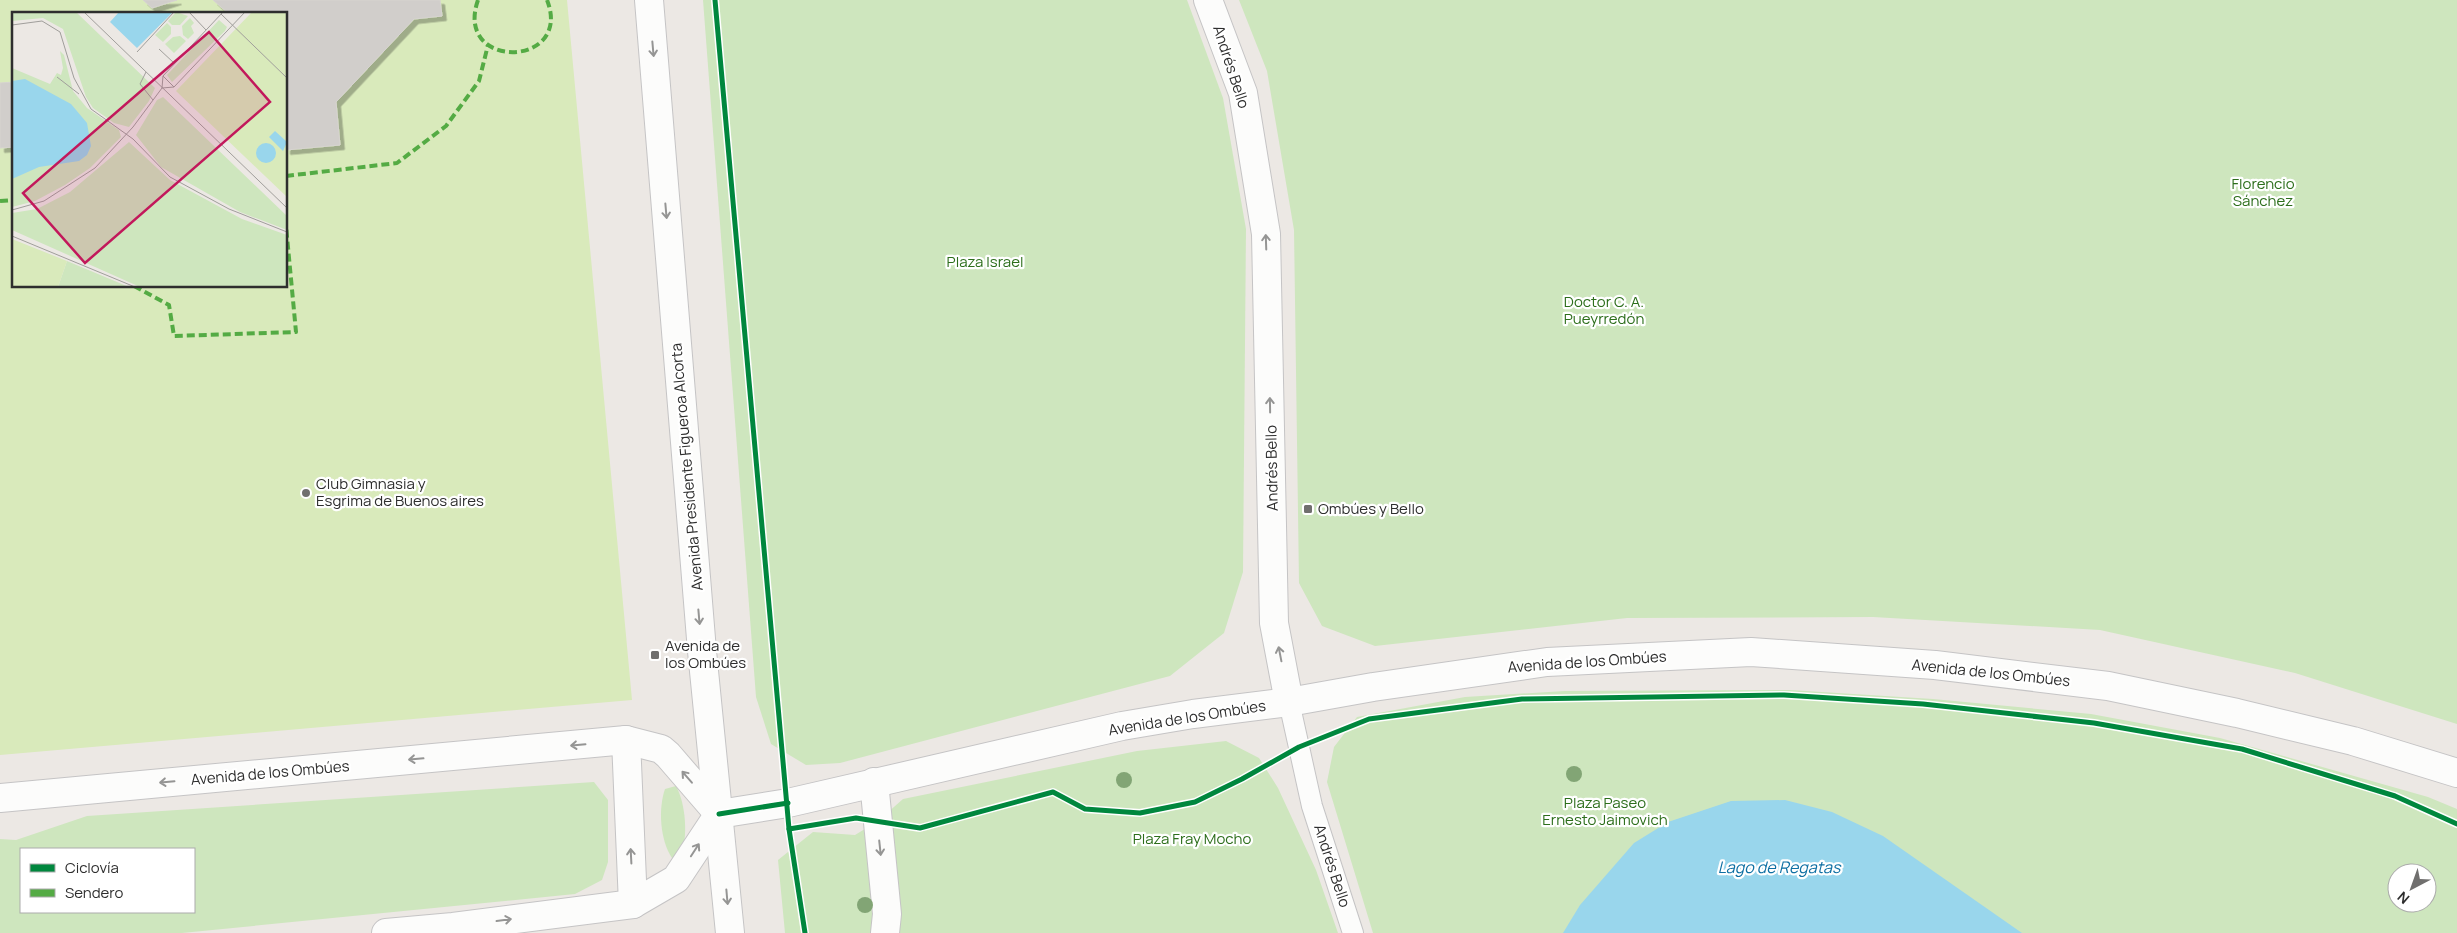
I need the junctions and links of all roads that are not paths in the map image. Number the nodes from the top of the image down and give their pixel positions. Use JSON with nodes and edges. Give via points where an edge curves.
{"nodes":[{"id":1,"x":649,"y":0,"type":"edge"},
{"id":2,"x":1208,"y":0,"type":"edge"},
{"id":3,"x":1289,"y":702,"type":"junction"},
{"id":4,"x":626,"y":740,"type":"junction"},
{"id":5,"x":2457,"y":773,"type":"edge"},
{"id":6,"x":874,"y":782,"type":"junction"},
{"id":7,"x":0,"y":798,"type":"edge"},
{"id":8,"x":719,"y":814,"type":"junction"},
{"id":9,"x":633,"y":904,"type":"junction"},
{"id":10,"x":468,"y":929,"type":"edge"},
{"id":11,"x":386,"y":933,"type":"edge"},
{"id":12,"x":730,"y":933,"type":"edge"},
{"id":13,"x":885,"y":933,"type":"edge"},
{"id":14,"x":1353,"y":933,"type":"edge"}],
"edges":[{"from":1,"to":8,"type":"main road","name":"Avenida Presidente Figueroa Alcorta","one_way":true,"via":[[701,641]]},
{"from":3,"to":2,"type":"main road","name":"Andrés Bello","one_way":true,"via":[[1274,623],[1266,234],[1243,93]]},
{"from":3,"to":5,"type":"main road","name":"Avenida de los Ombúes","via":[[1547,662],[1751,652],[1935,666],[2108,686],[2353,741]]},
{"from":3,"to":6,"type":"main road","name":"Avenida de los Ombúes","via":[[1122,726]]},
{"from":3,"to":14,"type":"lane","name":"Andrés Bello","via":[[1312,806]]},
{"from":4,"to":7,"type":"main road","name":"Avenida de los Ombúes","one_way":true},
{"from":8,"to":4,"type":"main road","name":"Avenida de los Ombúes","one_way":true,"via":[[668,755],[660,749]]},
{"from":9,"to":4,"type":"main road","one_way":true},
{"from":6,"to":8,"type":"main road","name":"Avenida de los Ombúes"},
{"from":6,"to":13,"type":"main road","one_way":true,"via":[[887,914]]},
{"from":9,"to":8,"type":"main road","one_way":true,"via":[[676,879]]},
{"from":8,"to":12,"type":"main road","name":"Avenida Presidente Figueroa Alcorta","one_way":true},
{"from":10,"to":9,"type":"main road","one_way":true},
{"from":10,"to":11,"type":"main road"}]}
